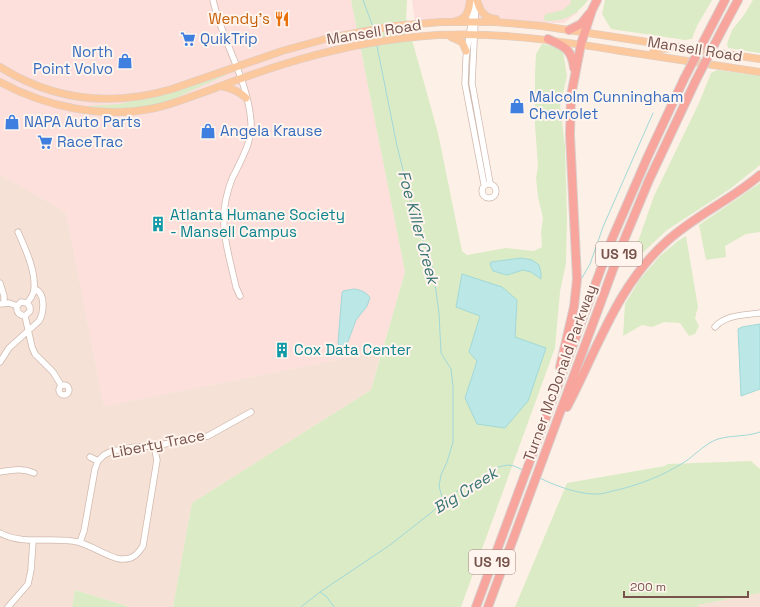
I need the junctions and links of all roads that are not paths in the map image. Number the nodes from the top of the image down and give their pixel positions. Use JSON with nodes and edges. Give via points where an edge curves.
{"nodes":[{"id":1,"x":213,"y":0,"type":"edge"},
{"id":2,"x":470,"y":0,"type":"edge"},
{"id":3,"x":477,"y":0,"type":"edge"},
{"id":4,"x":597,"y":0,"type":"edge"},
{"id":5,"x":725,"y":0,"type":"edge"},
{"id":6,"x":738,"y":0,"type":"edge"},
{"id":7,"x":592,"y":10,"type":"junction"},
{"id":8,"x":441,"y":22,"type":"junction"},
{"id":9,"x":474,"y":22,"type":"junction"},
{"id":10,"x":521,"y":24,"type":"junction"},
{"id":11,"x":569,"y":30,"type":"junction"},
{"id":12,"x":584,"y":32,"type":"junction"},
{"id":13,"x":441,"y":35,"type":"junction"},
{"id":14,"x":472,"y":35,"type":"junction"},
{"id":15,"x":548,"y":40,"type":"junction"},
{"id":16,"x":581,"y":44,"type":"junction"},
{"id":17,"x":684,"y":47,"type":"junction"},
{"id":18,"x":466,"y":51,"type":"junction"},
{"id":19,"x":651,"y":55,"type":"junction"},
{"id":20,"x":760,"y":59,"type":"edge"},
{"id":21,"x":0,"y":67,"type":"edge"},
{"id":22,"x":236,"y":67,"type":"junction"},
{"id":23,"x":760,"y":72,"type":"edge"},
{"id":24,"x":575,"y":75,"type":"junction"},
{"id":25,"x":240,"y":79,"type":"junction"},
{"id":26,"x":0,"y":82,"type":"edge"},
{"id":27,"x":221,"y":86,"type":"junction"},
{"id":28,"x":246,"y":98,"type":"junction"},
{"id":29,"x":760,"y":175,"type":"edge"},
{"id":30,"x":18,"y":232,"type":"dead end"},
{"id":31,"x":0,"y":283,"type":"edge"},
{"id":32,"x":34,"y":288,"type":"junction"},
{"id":33,"x":240,"y":296,"type":"dead end"},
{"id":34,"x":27,"y":303,"type":"junction"},
{"id":35,"x":2,"y":304,"type":"edge"},
{"id":36,"x":17,"y":306,"type":"junction"},
{"id":37,"x":760,"y":313,"type":"edge"},
{"id":38,"x":25,"y":316,"type":"junction"},
{"id":39,"x":715,"y":327,"type":"dead end"},
{"id":40,"x":28,"y":331,"type":"junction"},
{"id":41,"x":0,"y":362,"type":"edge"},
{"id":42,"x":61,"y":385,"type":"dead end"},
{"id":43,"x":552,"y":401,"type":"junction"},
{"id":44,"x":250,"y":412,"type":"dead end"},
{"id":45,"x":553,"y":433,"type":"junction"},
{"id":46,"x":154,"y":446,"type":"junction"},
{"id":47,"x":90,"y":457,"type":"dead end"},
{"id":48,"x":98,"y":461,"type":"junction"},
{"id":49,"x":0,"y":472,"type":"edge"},
{"id":50,"x":34,"y":473,"type":"dead end"},
{"id":51,"x":0,"y":533,"type":"edge"},
{"id":52,"x":33,"y":540,"type":"junction"},
{"id":53,"x":80,"y":542,"type":"junction"},
{"id":54,"x":8,"y":607,"type":"edge"},
{"id":55,"x":476,"y":607,"type":"edge"},
{"id":56,"x":488,"y":607,"type":"edge"}],
"edges":[{"from":1,"to":22,"type":"street"},
{"from":2,"to":8,"type":"main road","via":[[469,10],[462,19]]},
{"from":2,"to":9,"type":"street"},
{"from":3,"to":9,"type":"street"},
{"from":3,"to":10,"type":"main road","via":[[481,11],[487,17],[512,20]]},
{"from":4,"to":7,"type":"highway"},
{"from":5,"to":43,"type":"highway","name":"Turner McDonald Parkway","number":"US 19","bridge":true,"via":[[657,134],[620,219]]},
{"from":6,"to":45,"type":"highway","name":"Turner McDonald Parkway","number":"US 19","bridge":true,"via":[[696,80],[652,174],[628,231]]},
{"from":7,"to":11,"type":"highway","via":[[581,24]]},
{"from":7,"to":12,"type":"highway"},
{"from":8,"to":9,"type":"main road","name":"Mansell Road"},
{"from":8,"to":22,"type":"main road","name":"Mansell Road","via":[[351,33],[297,46]]},
{"from":9,"to":10,"type":"main road","name":"Mansell Road"},
{"from":9,"to":14,"type":"street"},
{"from":10,"to":11,"type":"main road","name":"Mansell Road"},
{"from":11,"to":12,"type":"main road","name":"Mansell Road"},
{"from":12,"to":16,"type":"highway"},
{"from":12,"to":17,"type":"main road","name":"Mansell Road"},
{"from":13,"to":14,"type":"main road","name":"Mansell Road"},
{"from":13,"to":18,"type":"main road","via":[[459,39],[465,45]]},
{"from":13,"to":25,"type":"main road","name":"Mansell Road","via":[[354,46],[281,65]]},
{"from":14,"to":15,"type":"main road","name":"Mansell Road"},
{"from":14,"to":18,"type":"street"},
{"from":14,"to":18,"type":"street","via":[[472,83],[487,184],[466,91]]},
{"from":15,"to":16,"type":"main road","name":"Mansell Road"},
{"from":15,"to":24,"type":"highway","via":[[562,45],[568,51],[573,59]]},
{"from":16,"to":19,"type":"main road","name":"Mansell Road"},
{"from":16,"to":24,"type":"highway"},
{"from":17,"to":19,"type":"main road","via":[[659,49]]},
{"from":17,"to":20,"type":"main road","name":"Mansell Road"},
{"from":19,"to":23,"type":"main road","name":"Mansell Road"},
{"from":21,"to":22,"type":"main road","name":"Mansell Road","via":[[12,75],[55,93],[103,99],[158,93]]},
{"from":22,"to":25,"type":"street"},
{"from":24,"to":43,"type":"highway","via":[[570,123],[576,294]]},
{"from":25,"to":27,"type":"main road","name":"Mansell Road"},
{"from":25,"to":28,"type":"street"},
{"from":26,"to":27,"type":"main road","name":"Mansell Road","via":[[43,101],[80,109],[115,111],[156,108]]},
{"from":27,"to":28,"type":"main road","via":[[241,93]]},
{"from":28,"to":33,"type":"street","via":[[251,122],[250,138],[229,188],[224,219],[236,287]]},
{"from":29,"to":45,"type":"highway","via":[[679,230],[640,269],[617,305]]},
{"from":30,"to":32,"type":"street","via":[[30,263]]},
{"from":31,"to":35,"type":"street","via":[[4,296]]},
{"from":32,"to":34,"type":"street","via":[[33,295]]},
{"from":32,"to":40,"type":"street","via":[[42,294],[43,313],[39,321]]},
{"from":34,"to":36,"type":"street","via":[[21,302]]},
{"from":34,"to":38,"type":"street","via":[[30,311]]},
{"from":35,"to":36,"type":"street"},
{"from":36,"to":38,"type":"street","via":[[18,313]]},
{"from":37,"to":39,"type":"street","via":[[728,318]]},
{"from":38,"to":40,"type":"street"},
{"from":40,"to":41,"type":"street","via":[[9,348]]},
{"from":40,"to":42,"type":"street","via":[[35,354],[53,372]]},
{"from":43,"to":55,"type":"highway","name":"Turner McDonald Parkway","number":"US 19"},
{"from":44,"to":46,"type":"street","name":"Liberty Trace","via":[[208,436]]},
{"from":45,"to":56,"type":"highway","name":"Turner McDonald Parkway","number":"US 19"},
{"from":46,"to":48,"type":"street","name":"Liberty Trace","via":[[112,451]]},
{"from":46,"to":53,"type":"street","via":[[156,460],[143,546],[138,554],[132,558],[119,559]]},
{"from":47,"to":48,"type":"street"},
{"from":48,"to":53,"type":"street","name":"Liberty Trace"},
{"from":49,"to":50,"type":"street","via":[[18,469]]},
{"from":51,"to":52,"type":"street"},
{"from":52,"to":53,"type":"street"},
{"from":52,"to":54,"type":"street","via":[[28,584]]}]}
